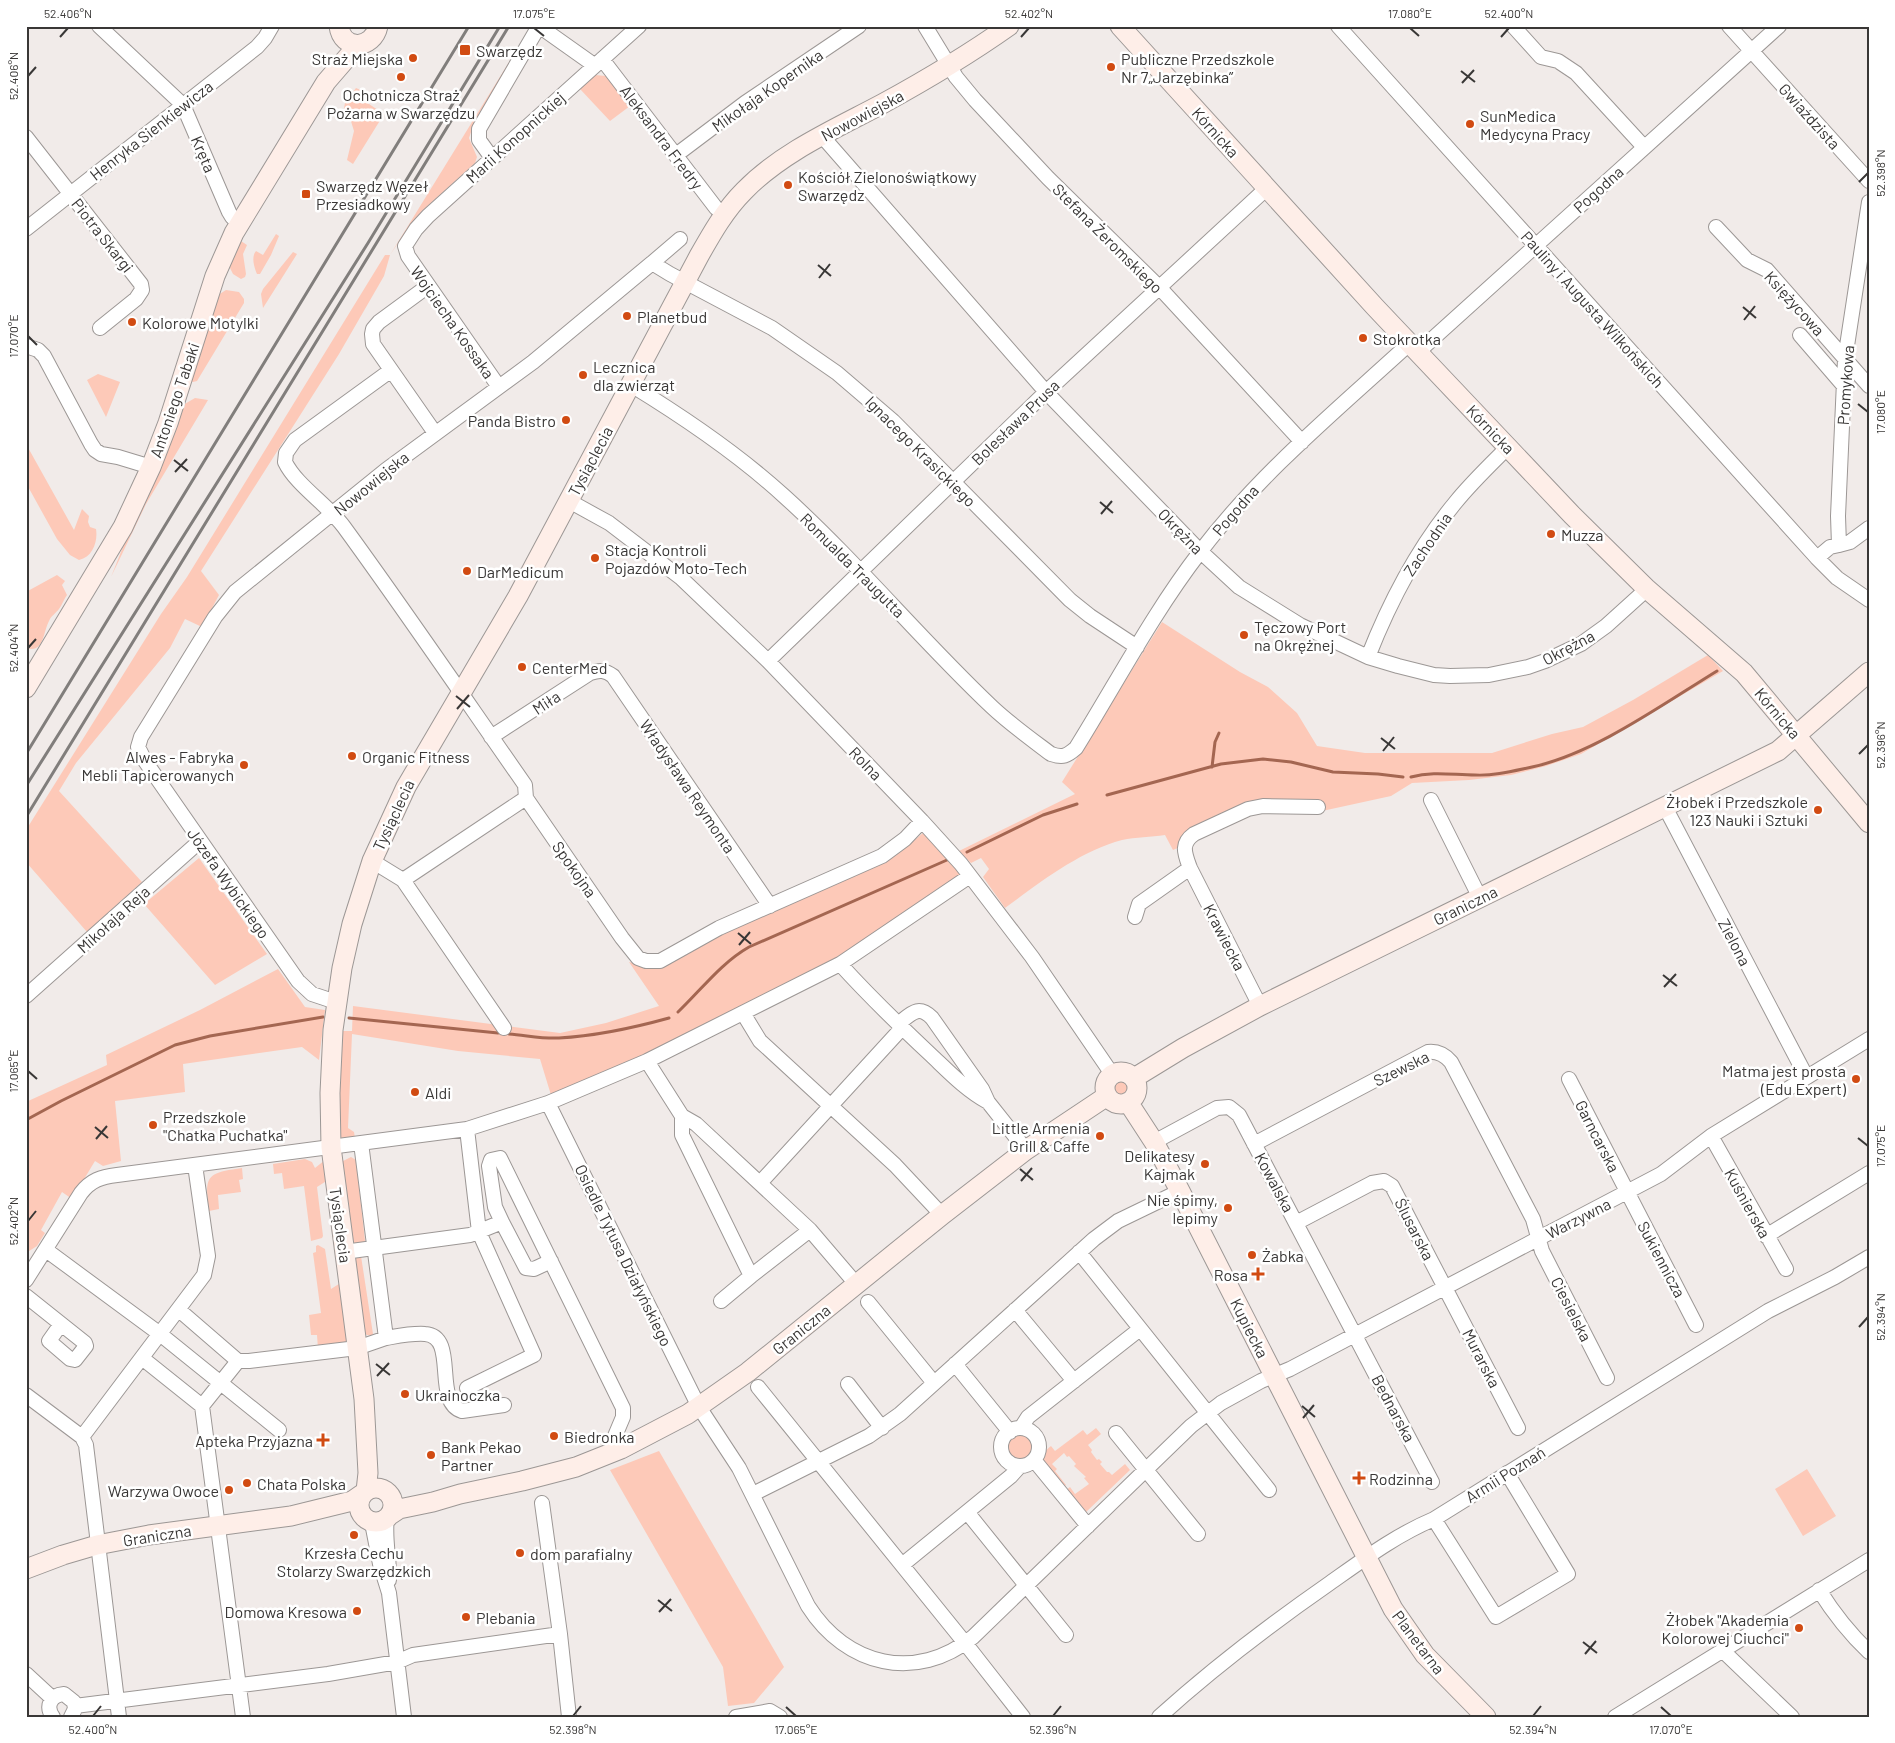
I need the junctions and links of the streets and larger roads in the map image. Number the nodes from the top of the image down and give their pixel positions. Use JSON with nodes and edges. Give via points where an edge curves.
{"nodes":[{"id":1,"x":99,"y":26,"type":"edge"},
{"id":2,"x":272,"y":26,"type":"edge"},
{"id":3,"x":378,"y":26,"type":"edge"},
{"id":4,"x":539,"y":26,"type":"edge"},
{"id":5,"x":639,"y":26,"type":"edge"},
{"id":6,"x":859,"y":26,"type":"edge"},
{"id":7,"x":925,"y":26,"type":"edge"},
{"id":8,"x":1008,"y":26,"type":"edge"},
{"id":9,"x":1120,"y":26,"type":"edge"},
{"id":10,"x":1338,"y":26,"type":"edge"},
{"id":11,"x":1513,"y":26,"type":"edge"},
{"id":12,"x":1729,"y":26,"type":"edge"},
{"id":13,"x":1779,"y":26,"type":"edge"},
{"id":14,"x":338,"y":29,"type":"edge"},
{"id":15,"x":358,"y":45,"type":"junction"},
{"id":16,"x":1751,"y":51,"type":"junction"},
{"id":17,"x":598,"y":62,"type":"junction"},
{"id":18,"x":949,"y":66,"type":"junction"},
{"id":19,"x":326,"y":82,"type":"junction"},
{"id":20,"x":183,"y":105,"type":"junction"},
{"id":21,"x":822,"y":136,"type":"junction"},
{"id":22,"x":26,"y":137,"type":"edge"},
{"id":23,"x":1644,"y":147,"type":"junction"},
{"id":24,"x":676,"y":155,"type":"junction"},
{"id":25,"x":492,"y":158,"type":"junction"},
{"id":26,"x":1869,"y":181,"type":"edge"},
{"id":27,"x":1267,"y":188,"type":"junction"},
{"id":28,"x":71,"y":193,"type":"junction"},
{"id":29,"x":1869,"y":202,"type":"edge"},
{"id":30,"x":724,"y":214,"type":"junction"},
{"id":31,"x":240,"y":222,"type":"junction"},
{"id":32,"x":1716,"y":226,"type":"dead end"},
{"id":33,"x":26,"y":229,"type":"edge"},
{"id":34,"x":680,"y":239,"type":"dead end"},
{"id":35,"x":1535,"y":245,"type":"junction"},
{"id":36,"x":408,"y":256,"type":"joint"},
{"id":37,"x":652,"y":263,"type":"junction"},
{"id":38,"x":685,"y":282,"type":"junction"},
{"id":39,"x":428,"y":286,"type":"junction"},
{"id":40,"x":1159,"y":287,"type":"junction"},
{"id":41,"x":100,"y":328,"type":"dead end"},
{"id":42,"x":1800,"y":335,"type":"dead end"},
{"id":43,"x":26,"y":346,"type":"edge"},
{"id":44,"x":1414,"y":348,"type":"junction"},
{"id":45,"x":1845,"y":359,"type":"junction"},
{"id":46,"x":390,"y":370,"type":"junction"},
{"id":47,"x":630,"y":385,"type":"junction"},
{"id":48,"x":1844,"y":386,"type":"junction"},
{"id":49,"x":1869,"y":386,"type":"edge"},
{"id":50,"x":498,"y":387,"type":"junction"},
{"id":51,"x":1046,"y":392,"type":"junction"},
{"id":52,"x":435,"y":433,"type":"junction"},
{"id":53,"x":1302,"y":442,"type":"junction"},
{"id":54,"x":1508,"y":447,"type":"junction"},
{"id":55,"x":151,"y":467,"type":"junction"},
{"id":56,"x":952,"y":482,"type":"junction"},
{"id":57,"x":570,"y":501,"type":"junction"},
{"id":58,"x":334,"y":513,"type":"junction"},
{"id":59,"x":1869,"y":528,"type":"edge"},
{"id":60,"x":1839,"y":545,"type":"junction"},
{"id":61,"x":1200,"y":551,"type":"junction"},
{"id":62,"x":1817,"y":558,"type":"junction"},
{"id":63,"x":860,"y":572,"type":"junction"},
{"id":64,"x":1647,"y":589,"type":"junction"},
{"id":65,"x":1869,"y":600,"type":"edge"},
{"id":66,"x":1137,"y":647,"type":"junction"},
{"id":67,"x":1368,"y":657,"type":"junction"},
{"id":68,"x":768,"y":661,"type":"junction"},
{"id":69,"x":603,"y":670,"type":"joint"},
{"id":70,"x":1869,"y":672,"type":"edge"},
{"id":71,"x":26,"y":688,"type":"edge"},
{"id":72,"x":461,"y":694,"type":"junction"},
{"id":73,"x":1796,"y":736,"type":"junction"},
{"id":74,"x":491,"y":738,"type":"junction"},
{"id":75,"x":138,"y":746,"type":"joint"},
{"id":76,"x":1064,"y":757,"type":"joint"},
{"id":77,"x":526,"y":798,"type":"junction"},
{"id":78,"x":1431,"y":800,"type":"dead end"},
{"id":79,"x":1665,"y":807,"type":"junction"},
{"id":80,"x":1318,"y":808,"type":"dead end"},
{"id":81,"x":922,"y":821,"type":"junction"},
{"id":82,"x":1869,"y":823,"type":"edge"},
{"id":83,"x":200,"y":841,"type":"junction"},
{"id":84,"x":372,"y":861,"type":"junction"},
{"id":85,"x":1190,"y":868,"type":"junction"},
{"id":86,"x":970,"y":876,"type":"junction"},
{"id":87,"x":403,"y":880,"type":"junction"},
{"id":88,"x":1480,"y":898,"type":"junction"},
{"id":89,"x":770,"y":906,"type":"junction"},
{"id":90,"x":1134,"y":917,"type":"dead end"},
{"id":91,"x":840,"y":964,"type":"junction"},
{"id":92,"x":26,"y":996,"type":"edge"},
{"id":93,"x":336,"y":1002,"type":"junction"},
{"id":94,"x":1260,"y":1006,"type":"junction"},
{"id":95,"x":743,"y":1013,"type":"junction"},
{"id":96,"x":900,"y":1026,"type":"junction"},
{"id":97,"x":504,"y":1028,"type":"dead end"},
{"id":98,"x":1869,"y":1039,"type":"edge"},
{"id":99,"x":647,"y":1061,"type":"junction"},
{"id":100,"x":1112,"y":1074,"type":"junction"},
{"id":101,"x":1806,"y":1076,"type":"junction"},
{"id":102,"x":1134,"y":1078,"type":"junction"},
{"id":103,"x":1569,"y":1079,"type":"dead end"},
{"id":104,"x":1107,"y":1096,"type":"junction"},
{"id":105,"x":988,"y":1102,"type":"junction"},
{"id":106,"x":1128,"y":1102,"type":"junction"},
{"id":107,"x":548,"y":1103,"type":"junction"},
{"id":108,"x":832,"y":1106,"type":"junction"},
{"id":109,"x":682,"y":1116,"type":"junction"},
{"id":110,"x":467,"y":1129,"type":"junction"},
{"id":111,"x":1711,"y":1136,"type":"junction"},
{"id":112,"x":1154,"y":1142,"type":"junction"},
{"id":113,"x":361,"y":1143,"type":"junction"},
{"id":114,"x":1254,"y":1144,"type":"junction"},
{"id":115,"x":331,"y":1147,"type":"junction"},
{"id":116,"x":1026,"y":1150,"type":"junction"},
{"id":117,"x":194,"y":1165,"type":"junction"},
{"id":118,"x":1869,"y":1173,"type":"edge"},
{"id":119,"x":760,"y":1183,"type":"junction"},
{"id":120,"x":1180,"y":1191,"type":"junction"},
{"id":121,"x":1627,"y":1193,"type":"junction"},
{"id":122,"x":942,"y":1215,"type":"junction"},
{"id":123,"x":502,"y":1222,"type":"junction"},
{"id":124,"x":1296,"y":1223,"type":"junction"},
{"id":125,"x":810,"y":1230,"type":"junction"},
{"id":126,"x":479,"y":1232,"type":"junction"},
{"id":127,"x":1766,"y":1236,"type":"junction"},
{"id":128,"x":1538,"y":1239,"type":"junction"},
{"id":129,"x":375,"y":1248,"type":"junction"},
{"id":130,"x":46,"y":1250,"type":"junction"},
{"id":131,"x":344,"y":1252,"type":"junction"},
{"id":132,"x":1079,"y":1252,"type":"junction"},
{"id":133,"x":1869,"y":1257,"type":"edge"},
{"id":134,"x":551,"y":1261,"type":"junction"},
{"id":135,"x":1786,"y":1269,"type":"dead end"},
{"id":136,"x":751,"y":1276,"type":"junction"},
{"id":137,"x":26,"y":1280,"type":"edge"},
{"id":138,"x":857,"y":1285,"type":"junction"},
{"id":139,"x":1445,"y":1287,"type":"junction"},
{"id":140,"x":26,"y":1296,"type":"edge"},
{"id":141,"x":721,"y":1301,"type":"dead end"},
{"id":142,"x":868,"y":1302,"type":"dead end"},
{"id":143,"x":179,"y":1310,"type":"junction"},
{"id":144,"x":1015,"y":1310,"type":"junction"},
{"id":145,"x":61,"y":1324,"type":"dead end"},
{"id":146,"x":1696,"y":1325,"type":"dead end"},
{"id":147,"x":1140,"y":1329,"type":"junction"},
{"id":148,"x":160,"y":1334,"type":"junction"},
{"id":149,"x":1356,"y":1335,"type":"junction"},
{"id":150,"x":386,"y":1338,"type":"junction"},
{"id":151,"x":357,"y":1348,"type":"junction"},
{"id":152,"x":142,"y":1358,"type":"junction"},
{"id":153,"x":238,"y":1361,"type":"junction"},
{"id":154,"x":955,"y":1364,"type":"junction"},
{"id":155,"x":1274,"y":1375,"type":"junction"},
{"id":156,"x":1607,"y":1378,"type":"dead end"},
{"id":157,"x":1074,"y":1381,"type":"junction"},
{"id":158,"x":220,"y":1383,"type":"junction"},
{"id":159,"x":934,"y":1383,"type":"junction"},
{"id":160,"x":848,"y":1384,"type":"dead end"},
{"id":161,"x":758,"y":1387,"type":"dead end"},
{"id":162,"x":467,"y":1388,"type":"dead end"},
{"id":163,"x":26,"y":1395,"type":"edge"},
{"id":164,"x":504,"y":1405,"type":"dead end"},
{"id":165,"x":202,"y":1406,"type":"junction"},
{"id":166,"x":699,"y":1407,"type":"junction"},
{"id":167,"x":1207,"y":1412,"type":"junction"},
{"id":168,"x":882,"y":1428,"type":"junction"},
{"id":169,"x":1518,"y":1428,"type":"dead end"},
{"id":170,"x":279,"y":1430,"type":"dead end"},
{"id":171,"x":1015,"y":1430,"type":"junction"},
{"id":172,"x":1116,"y":1432,"type":"dead end"},
{"id":173,"x":82,"y":1437,"type":"junction"},
{"id":174,"x":621,"y":1449,"type":"junction"},
{"id":175,"x":1034,"y":1460,"type":"junction"},
{"id":176,"x":819,"y":1461,"type":"junction"},
{"id":177,"x":1020,"y":1466,"type":"junction"},
{"id":178,"x":1145,"y":1470,"type":"junction"},
{"id":179,"x":1507,"y":1473,"type":"junction"},
{"id":180,"x":1432,"y":1482,"type":"dead end"},
{"id":181,"x":1269,"y":1490,"type":"dead end"},
{"id":182,"x":375,"y":1492,"type":"junction"},
{"id":183,"x":460,"y":1494,"type":"junction"},
{"id":184,"x":752,"y":1494,"type":"junction"},
{"id":185,"x":542,"y":1503,"type":"dead end"},
{"id":186,"x":967,"y":1512,"type":"junction"},
{"id":187,"x":292,"y":1516,"type":"junction"},
{"id":188,"x":378,"y":1518,"type":"junction"},
{"id":189,"x":1434,"y":1519,"type":"junction"},
{"id":190,"x":218,"y":1526,"type":"junction"},
{"id":191,"x":1088,"y":1526,"type":"junction"},
{"id":192,"x":1198,"y":1534,"type":"dead end"},
{"id":193,"x":97,"y":1545,"type":"junction"},
{"id":194,"x":1365,"y":1558,"type":"junction"},
{"id":195,"x":1869,"y":1560,"type":"edge"},
{"id":196,"x":902,"y":1565,"type":"junction"},
{"id":197,"x":26,"y":1570,"type":"edge"},
{"id":198,"x":1027,"y":1586,"type":"junction"},
{"id":199,"x":1819,"y":1590,"type":"junction"},
{"id":200,"x":560,"y":1634,"type":"junction"},
{"id":201,"x":1066,"y":1635,"type":"dead end"},
{"id":202,"x":965,"y":1643,"type":"junction"},
{"id":203,"x":1722,"y":1650,"type":"junction"},
{"id":204,"x":1869,"y":1652,"type":"edge"},
{"id":205,"x":397,"y":1662,"type":"junction"},
{"id":206,"x":26,"y":1674,"type":"edge"},
{"id":207,"x":239,"y":1684,"type":"junction"},
{"id":208,"x":52,"y":1698,"type":"junction"},
{"id":209,"x":116,"y":1701,"type":"junction"},
{"id":210,"x":73,"y":1711,"type":"edge"},
{"id":211,"x":1790,"y":1716,"type":"edge"},
{"id":212,"x":53,"y":1717,"type":"edge"},
{"id":213,"x":119,"y":1717,"type":"edge"},
{"id":214,"x":243,"y":1717,"type":"edge"},
{"id":215,"x":404,"y":1717,"type":"edge"},
{"id":216,"x":569,"y":1717,"type":"edge"},
{"id":217,"x":736,"y":1717,"type":"edge"},
{"id":218,"x":780,"y":1717,"type":"edge"},
{"id":219,"x":1023,"y":1717,"type":"edge"},
{"id":220,"x":1159,"y":1717,"type":"edge"},
{"id":221,"x":1486,"y":1717,"type":"edge"},
{"id":222,"x":1615,"y":1717,"type":"edge"}],
"edges":[{"from":1,"to":20,"type":"street","name":"Kręta"},
{"from":2,"to":20,"type":"street","name":"Henryka Sienkiewicza","via":[[256,47]]},
{"from":3,"to":15,"type":"street","name":"Antoniego Tabaki","via":[[373,38]]},
{"from":4,"to":17,"type":"street","name":"Aleksandra Fredry"},
{"from":4,"to":25,"type":"street","via":[[479,130],[479,140]]},
{"from":5,"to":17,"type":"street","name":"Marii Konopnickiej"},
{"from":6,"to":24,"type":"street","name":"Mikołaja Kopernika","via":[[745,103]]},
{"from":7,"to":18,"type":"street","name":"Stefana Żeromskiego"},
{"from":8,"to":18,"type":"street","name":"Nowowiejska"},
{"from":9,"to":27,"type":"street","name":"Kórnicka"},
{"from":10,"to":35,"type":"street","name":"Pauliny i Augusta Wilkońskich"},
{"from":11,"to":23,"type":"street","via":[[1542,57],[1558,61],[1576,73]]},
{"from":12,"to":16,"type":"street","name":"Gwiaździsta"},
{"from":13,"to":16,"type":"street","name":"Pogodna"},
{"from":14,"to":15,"type":"street","via":[[347,41]]},
{"from":14,"to":19,"type":"street","name":"Antoniego Tabaki"},
{"from":15,"to":19,"type":"street","name":"Antoniego Tabaki"},
{"from":16,"to":23,"type":"street","name":"Pogodna"},
{"from":16,"to":26,"type":"street","name":"Gwiaździsta"},
{"from":17,"to":24,"type":"street","name":"Aleksandra Fredry"},
{"from":17,"to":25,"type":"street","name":"Marii Konopnickiej"},
{"from":18,"to":21,"type":"street","name":"Nowowiejska"},
{"from":18,"to":40,"type":"street","name":"Stefana Żeromskiego","via":[[1001,129]]},
{"from":19,"to":31,"type":"street","name":"Antoniego Tabaki"},
{"from":20,"to":28,"type":"street","name":"Henryka Sienkiewicza"},
{"from":20,"to":31,"type":"street","name":"Kręta","via":[[229,212]]},
{"from":21,"to":30,"type":"street","name":"Nowowiejska","via":[[768,170]]},
{"from":21,"to":51,"type":"street","name":"Okrężna"},
{"from":22,"to":28,"type":"street","name":"Piotra Skargi"},
{"from":23,"to":35,"type":"street","name":"Pogodna"},
{"from":24,"to":30,"type":"street","name":"Aleksandra Fredry"},
{"from":25,"to":36,"type":"street","name":"Marii Konopnickiej","via":[[416,229],[406,246]]},
{"from":27,"to":40,"type":"street","name":"Bolesława Prusa"},
{"from":27,"to":44,"type":"street","name":"Kórnicka"},
{"from":28,"to":33,"type":"street","name":"Henryka Sienkiewicza"},
{"from":28,"to":41,"type":"street","name":"Piotra Skargi","via":[[141,287],[136,299]]},
{"from":29,"to":45,"type":"street","name":"Promykowa"},
{"from":30,"to":38,"type":"street","name":"Tysiąclecia"},
{"from":31,"to":55,"type":"street","name":"Antoniego Tabaki","via":[[215,276]]},
{"from":32,"to":45,"type":"street","name":"Księżycowa","via":[[1747,260],[1767,270]]},
{"from":34,"to":37,"type":"street","name":"Nowowiejska"},
{"from":35,"to":44,"type":"street","name":"Pogodna"},
{"from":35,"to":62,"type":"street","name":"Pauliny i Augusta Wilkońskich"},
{"from":36,"to":39,"type":"street","name":"Wojciecha Kossaka"},
{"from":37,"to":38,"type":"street"},
{"from":37,"to":50,"type":"street","name":"Nowowiejska"},
{"from":38,"to":47,"type":"street","name":"Tysiąclecia"},
{"from":38,"to":56,"type":"street","name":"Ignacego Krasickiego","via":[[772,328],[837,373],[893,421]]},
{"from":39,"to":46,"type":"street","via":[[373,329],[373,344]]},
{"from":39,"to":50,"type":"street","name":"Wojciecha Kossaka"},
{"from":40,"to":51,"type":"street","name":"Bolesława Prusa"},
{"from":40,"to":53,"type":"street","name":"Stefana Żeromskiego"},
{"from":42,"to":48,"type":"street","name":"Księżycowa"},
{"from":43,"to":55,"type":"street","via":[[44,356],[95,450]]},
{"from":44,"to":53,"type":"street","name":"Pogodna"},
{"from":44,"to":54,"type":"street","name":"Kórnicka"},
{"from":45,"to":48,"type":"street","name":"Promykowa"},
{"from":45,"to":49,"type":"street","name":"Księżycowa"},
{"from":46,"to":52,"type":"street"},
{"from":46,"to":58,"type":"street","name":"Spokojna","via":[[298,437],[286,453],[288,468]]},
{"from":47,"to":57,"type":"street","name":"Tysiąclecia"},
{"from":47,"to":63,"type":"street","name":"Romualda Traugutta","via":[[692,424],[755,471],[802,512]]},
{"from":48,"to":60,"type":"street","name":"Promykowa"},
{"from":50,"to":52,"type":"street","name":"Nowowiejska"},
{"from":51,"to":56,"type":"street","name":"Bolesława Prusa"},
{"from":51,"to":61,"type":"street","name":"Okrężna"},
{"from":52,"to":58,"type":"street","name":"Nowowiejska"},
{"from":53,"to":61,"type":"street","name":"Pogodna","via":[[1256,486]]},
{"from":54,"to":64,"type":"street","name":"Kórnicka"},
{"from":54,"to":67,"type":"street","name":"Zachodnia","via":[[1436,528],[1398,590]]},
{"from":55,"to":71,"type":"street","name":"Antoniego Tabaki","via":[[122,526]]},
{"from":56,"to":63,"type":"street","name":"Bolesława Prusa"},
{"from":56,"to":66,"type":"street","name":"Ignacego Krasickiego","via":[[1070,600]]},
{"from":57,"to":68,"type":"street","name":"Rolna","via":[[609,523],[657,559]]},
{"from":57,"to":72,"type":"street","name":"Tysiąclecia"},
{"from":58,"to":72,"type":"street","name":"Spokojna"},
{"from":58,"to":75,"type":"street","name":"Nowowiejska","via":[[235,592],[223,606],[146,728]]},
{"from":59,"to":60,"type":"street","via":[[1850,542]]},
{"from":60,"to":62,"type":"street","via":[[1830,547]]},
{"from":61,"to":66,"type":"street","name":"Pogodna"},
{"from":61,"to":67,"type":"street","name":"Okrężna","via":[[1239,587],[1275,610]]},
{"from":62,"to":65,"type":"street","name":"Pauliny i Augusta Wilkońskich","via":[[1837,578]]},
{"from":63,"to":68,"type":"street","name":"Bolesława Prusa"},
{"from":63,"to":76,"type":"street","name":"Romualda Traugutta","via":[[993,708],[1051,754]]},
{"from":64,"to":67,"type":"street","name":"Okrężna","via":[[1581,644],[1545,661],[1506,672],[1471,676],[1434,675]]},
{"from":64,"to":73,"type":"street","name":"Kórnicka","via":[[1737,666]]},
{"from":66,"to":76,"type":"street","name":"Pogodna","via":[[1076,748]]},
{"from":68,"to":81,"type":"street","name":"Rolna"},
{"from":69,"to":74,"type":"street","name":"Miła","via":[[590,673]]},
{"from":69,"to":89,"type":"street","name":"Władysława Reymonta","via":[[613,676]]},
{"from":70,"to":73,"type":"street","name":"Graniczna"},
{"from":72,"to":74,"type":"street","name":"Spokojna"},
{"from":72,"to":84,"type":"street","name":"Tysiąclecia","via":[[406,786]]},
{"from":73,"to":79,"type":"street","name":"Graniczna","via":[[1778,751]]},
{"from":73,"to":82,"type":"street","name":"Kórnicka"},
{"from":74,"to":77,"type":"street","name":"Spokojna","via":[[524,786]]},
{"from":75,"to":83,"type":"street","name":"Józefa Wybickiego"},
{"from":77,"to":87,"type":"street"},
{"from":77,"to":89,"type":"street","name":"Spokojna","via":[[633,953],[646,961],[668,958],[719,928]]},
{"from":78,"to":88,"type":"street"},
{"from":79,"to":88,"type":"street","name":"Graniczna"},
{"from":79,"to":101,"type":"street","name":"Zielona"},
{"from":80,"to":85,"type":"street","name":"Krawiecka","via":[[1263,806],[1248,809],[1194,834],[1185,843],[1184,852]]},
{"from":81,"to":86,"type":"street","name":"Rolna"},
{"from":81,"to":89,"type":"street","name":"Spokojna","via":[[882,856]]},
{"from":83,"to":92,"type":"street","name":"Mikołaja Reja"},
{"from":83,"to":93,"type":"street","name":"Józefa Wybickiego","via":[[298,981],[312,994]]},
{"from":84,"to":87,"type":"street"},
{"from":84,"to":93,"type":"street","name":"Tysiąclecia","via":[[352,924]]},
{"from":85,"to":90,"type":"street","via":[[1139,904]]},
{"from":85,"to":94,"type":"street","name":"Krawiecka"},
{"from":86,"to":91,"type":"street"},
{"from":86,"to":100,"type":"street","name":"Rolna","via":[[1032,957]]},
{"from":87,"to":97,"type":"street"},
{"from":88,"to":94,"type":"street","name":"Graniczna"},
{"from":91,"to":95,"type":"street"},
{"from":91,"to":96,"type":"street"},
{"from":93,"to":115,"type":"street","name":"Tysiąclecia","via":[[330,1064]]},
{"from":94,"to":102,"type":"street","name":"Graniczna"},
{"from":95,"to":99,"type":"street"},
{"from":95,"to":108,"type":"street","via":[[760,1041]]},
{"from":96,"to":105,"type":"street","via":[[973,1094]]},
{"from":96,"to":105,"type":"street","via":[[915,1011],[928,1013]]},
{"from":96,"to":108,"type":"street"},
{"from":98,"to":101,"type":"street","name":"Warzywna"},
{"from":99,"to":107,"type":"street"},
{"from":99,"to":109,"type":"street"},
{"from":100,"to":102,"type":"street","via":[[1124,1072]]},
{"from":100,"to":104,"type":"street","via":[[1105,1085]]},
{"from":101,"to":111,"type":"street","name":"Warzywna"},
{"from":102,"to":106,"type":"street","via":[[1136,1092]]},
{"from":103,"to":121,"type":"street","name":"Garncarska"},
{"from":104,"to":106,"type":"street","via":[[1115,1103]]},
{"from":104,"to":116,"type":"street","name":"Graniczna"},
{"from":105,"to":116,"type":"street"},
{"from":106,"to":112,"type":"street","name":"Kupiecka"},
{"from":107,"to":110,"type":"street"},
{"from":107,"to":166,"type":"street","name":"Osiedle Tytusa Działyńskiego"},
{"from":108,"to":119,"type":"street"},
{"from":108,"to":122,"type":"street"},
{"from":109,"to":119,"type":"street","via":[[696,1124]]},
{"from":109,"to":136,"type":"street","via":[[682,1135]]},
{"from":110,"to":113,"type":"street"},
{"from":110,"to":126,"type":"street"},
{"from":111,"to":121,"type":"street","name":"Warzywna","via":[[1661,1174]]},
{"from":111,"to":127,"type":"street","name":"Kuśnierska"},
{"from":112,"to":114,"type":"street","name":"Kowalska","via":[[1225,1106],[1239,1115]]},
{"from":112,"to":120,"type":"street","name":"Kupiecka"},
{"from":113,"to":115,"type":"street"},
{"from":113,"to":129,"type":"street"},
{"from":114,"to":124,"type":"street","name":"Kowalska"},
{"from":114,"to":128,"type":"street","name":"Szewska","via":[[1428,1052],[1438,1052],[1451,1062],[1533,1219]]},
{"from":115,"to":117,"type":"street"},
{"from":115,"to":131,"type":"street","name":"Tysiąclecia"},
{"from":116,"to":122,"type":"street","name":"Graniczna"},
{"from":117,"to":130,"type":"street","via":[[96,1179],[81,1193]]},
{"from":117,"to":143,"type":"street","via":[[207,1266],[200,1283]]},
{"from":118,"to":127,"type":"street"},
{"from":119,"to":125,"type":"street"},
{"from":120,"to":132,"type":"street","via":[[1118,1221]]},
{"from":120,"to":155,"type":"street","name":"Kupiecka"},
{"from":121,"to":128,"type":"street","name":"Warzywna"},
{"from":121,"to":146,"type":"street","name":"Sukiennicza"},
{"from":122,"to":138,"type":"street","name":"Graniczna"},
{"from":123,"to":126,"type":"street"},
{"from":123,"to":134,"type":"street","via":[[524,1267],[530,1270]]},
{"from":123,"to":134,"type":"street","via":[[495,1207],[489,1166],[494,1158],[502,1160]]},
{"from":124,"to":139,"type":"street","name":"Ślusarska","via":[[1372,1183],[1389,1184]]},
{"from":124,"to":149,"type":"street","name":"Kowalska"},
{"from":125,"to":136,"type":"street"},
{"from":125,"to":138,"type":"street"},
{"from":126,"to":129,"type":"street"},
{"from":126,"to":162,"type":"street","via":[[534,1355]]},
{"from":127,"to":135,"type":"street","name":"Kuśnierska"},
{"from":128,"to":139,"type":"street","name":"Warzywna"},
{"from":128,"to":156,"type":"street","name":"Ciesielska"},
{"from":129,"to":131,"type":"street"},
{"from":129,"to":150,"type":"street"},
{"from":130,"to":137,"type":"street"},
{"from":130,"to":148,"type":"street"},
{"from":131,"to":151,"type":"street","name":"Tysiąclecia"},
{"from":132,"to":144,"type":"street"},
{"from":132,"to":147,"type":"street"},
{"from":133,"to":179,"type":"street","name":"Armii Poznań","via":[[1768,1310]]},
{"from":134,"to":174,"type":"street","via":[[623,1408],[615,1436]]},
{"from":136,"to":141,"type":"street"},
{"from":138,"to":166,"type":"street","name":"Graniczna"},
{"from":139,"to":149,"type":"street","name":"Warzywna"},
{"from":139,"to":169,"type":"street","name":"Murarska"},
{"from":140,"to":145,"type":"street"},
{"from":142,"to":159,"type":"street"},
{"from":143,"to":148,"type":"street"},
{"from":143,"to":153,"type":"street"},
{"from":144,"to":154,"type":"street"},
{"from":144,"to":157,"type":"street"},
{"from":147,"to":157,"type":"street"},
{"from":147,"to":167,"type":"street"},
{"from":148,"to":152,"type":"street"},
{"from":148,"to":158,"type":"street"},
{"from":149,"to":155,"type":"street","name":"Warzywna"},
{"from":149,"to":180,"type":"street","name":"Bednarska"},
{"from":150,"to":151,"type":"street"},
{"from":150,"to":164,"type":"street","via":[[426,1334],[434,1337],[441,1345],[448,1397],[456,1410],[462,1412]]},
{"from":151,"to":153,"type":"street"},
{"from":151,"to":182,"type":"street","name":"Tysiąclecia","via":[[372,1430]]},
{"from":152,"to":165,"type":"street"},
{"from":152,"to":173,"type":"street"},
{"from":153,"to":158,"type":"street"},
{"from":154,"to":159,"type":"street"},
{"from":154,"to":171,"type":"street"},
{"from":155,"to":167,"type":"street","name":"Warzywna"},
{"from":155,"to":194,"type":"street","name":"Kupiecka"},
{"from":157,"to":171,"type":"street"},
{"from":158,"to":165,"type":"street"},
{"from":158,"to":170,"type":"street"},
{"from":159,"to":168,"type":"street"},
{"from":160,"to":168,"type":"street"},
{"from":161,"to":176,"type":"street"},
{"from":163,"to":173,"type":"street"},
{"from":165,"to":190,"type":"street"},
{"from":166,"to":174,"type":"street","name":"Graniczna"},
{"from":166,"to":184,"type":"street","name":"Osiedle Tytusa Działyńskiego"},
{"from":167,"to":178,"type":"street","name":"Warzywna"},
{"from":167,"to":181,"type":"street"},
{"from":168,"to":176,"type":"street"},
{"from":171,"to":175,"type":"street","via":[[1032,1432],[1038,1442]]},
{"from":171,"to":177,"type":"street","via":[[1003,1441],[1002,1452],[1009,1462]]},
{"from":172,"to":178,"type":"street"},
{"from":173,"to":193,"type":"street","via":[[86,1445]]},
{"from":174,"to":183,"type":"street","name":"Graniczna","via":[[560,1471]]},
{"from":175,"to":177,"type":"street"},
{"from":175,"to":191,"type":"street"},
{"from":176,"to":184,"type":"street"},
{"from":176,"to":196,"type":"street"},
{"from":177,"to":186,"type":"street"},
{"from":178,"to":191,"type":"street","name":"Warzywna"},
{"from":178,"to":192,"type":"street"},
{"from":179,"to":189,"type":"street","name":"Armii Poznań"},
{"from":179,"to":189,"type":"street","via":[[1568,1574],[1496,1617]]},
{"from":182,"to":183,"type":"street","name":"Graniczna","via":[[399,1496],[432,1492]]},
{"from":182,"to":187,"type":"street","name":"Graniczna"},
{"from":182,"to":188,"type":"street","via":[[391,1497],[393,1506]]},
{"from":182,"to":188,"type":"street","via":[[360,1498],[358,1507]]},
{"from":183,"to":188,"type":"street","name":"Graniczna"},
{"from":184,"to":202,"type":"street","name":"Osiedle Tytusa Działyńskiego","via":[[808,1606],[825,1628],[847,1647],[881,1661],[912,1664],[943,1656]]},
{"from":185,"to":200,"type":"street"},
{"from":186,"to":196,"type":"street"},
{"from":186,"to":198,"type":"street"},
{"from":187,"to":188,"type":"street","name":"Graniczna"},
{"from":187,"to":190,"type":"street","name":"Graniczna"},
{"from":188,"to":205,"type":"street","via":[[373,1528],[389,1594]]},
{"from":189,"to":194,"type":"street","name":"Armii Poznań","via":[[1408,1530]]},
{"from":190,"to":193,"type":"street","name":"Graniczna"},
{"from":190,"to":207,"type":"street"},
{"from":191,"to":198,"type":"street","name":"Warzywna"},
{"from":193,"to":197,"type":"street","name":"Graniczna"},
{"from":193,"to":209,"type":"street"},
{"from":194,"to":220,"type":"street","name":"Armii Poznań","via":[[1292,1609]]},
{"from":194,"to":221,"type":"street","name":"Planetarna","via":[[1416,1643]]},
{"from":195,"to":199,"type":"street"},
{"from":196,"to":202,"type":"street"},
{"from":198,"to":201,"type":"street"},
{"from":198,"to":202,"type":"street","name":"Warzywna"},
{"from":199,"to":203,"type":"street"},
{"from":199,"to":204,"type":"street","via":[[1835,1616]]},
{"from":200,"to":205,"type":"street","via":[[414,1655]]},
{"from":200,"to":216,"type":"street"},
{"from":202,"to":219,"type":"street"},
{"from":203,"to":211,"type":"street"},
{"from":203,"to":222,"type":"street"},
{"from":205,"to":207,"type":"street"},
{"from":205,"to":215,"type":"street"},
{"from":206,"to":208,"type":"street"},
{"from":207,"to":209,"type":"street"},
{"from":207,"to":214,"type":"street"},
{"from":208,"to":210,"type":"street","via":[[60,1694],[68,1696],[74,1702]]},
{"from":208,"to":212,"type":"street","via":[[49,1710]]},
{"from":209,"to":210,"type":"street"},
{"from":209,"to":213,"type":"street"},
{"from":217,"to":218,"type":"street","via":[[770,1711]]}]}
